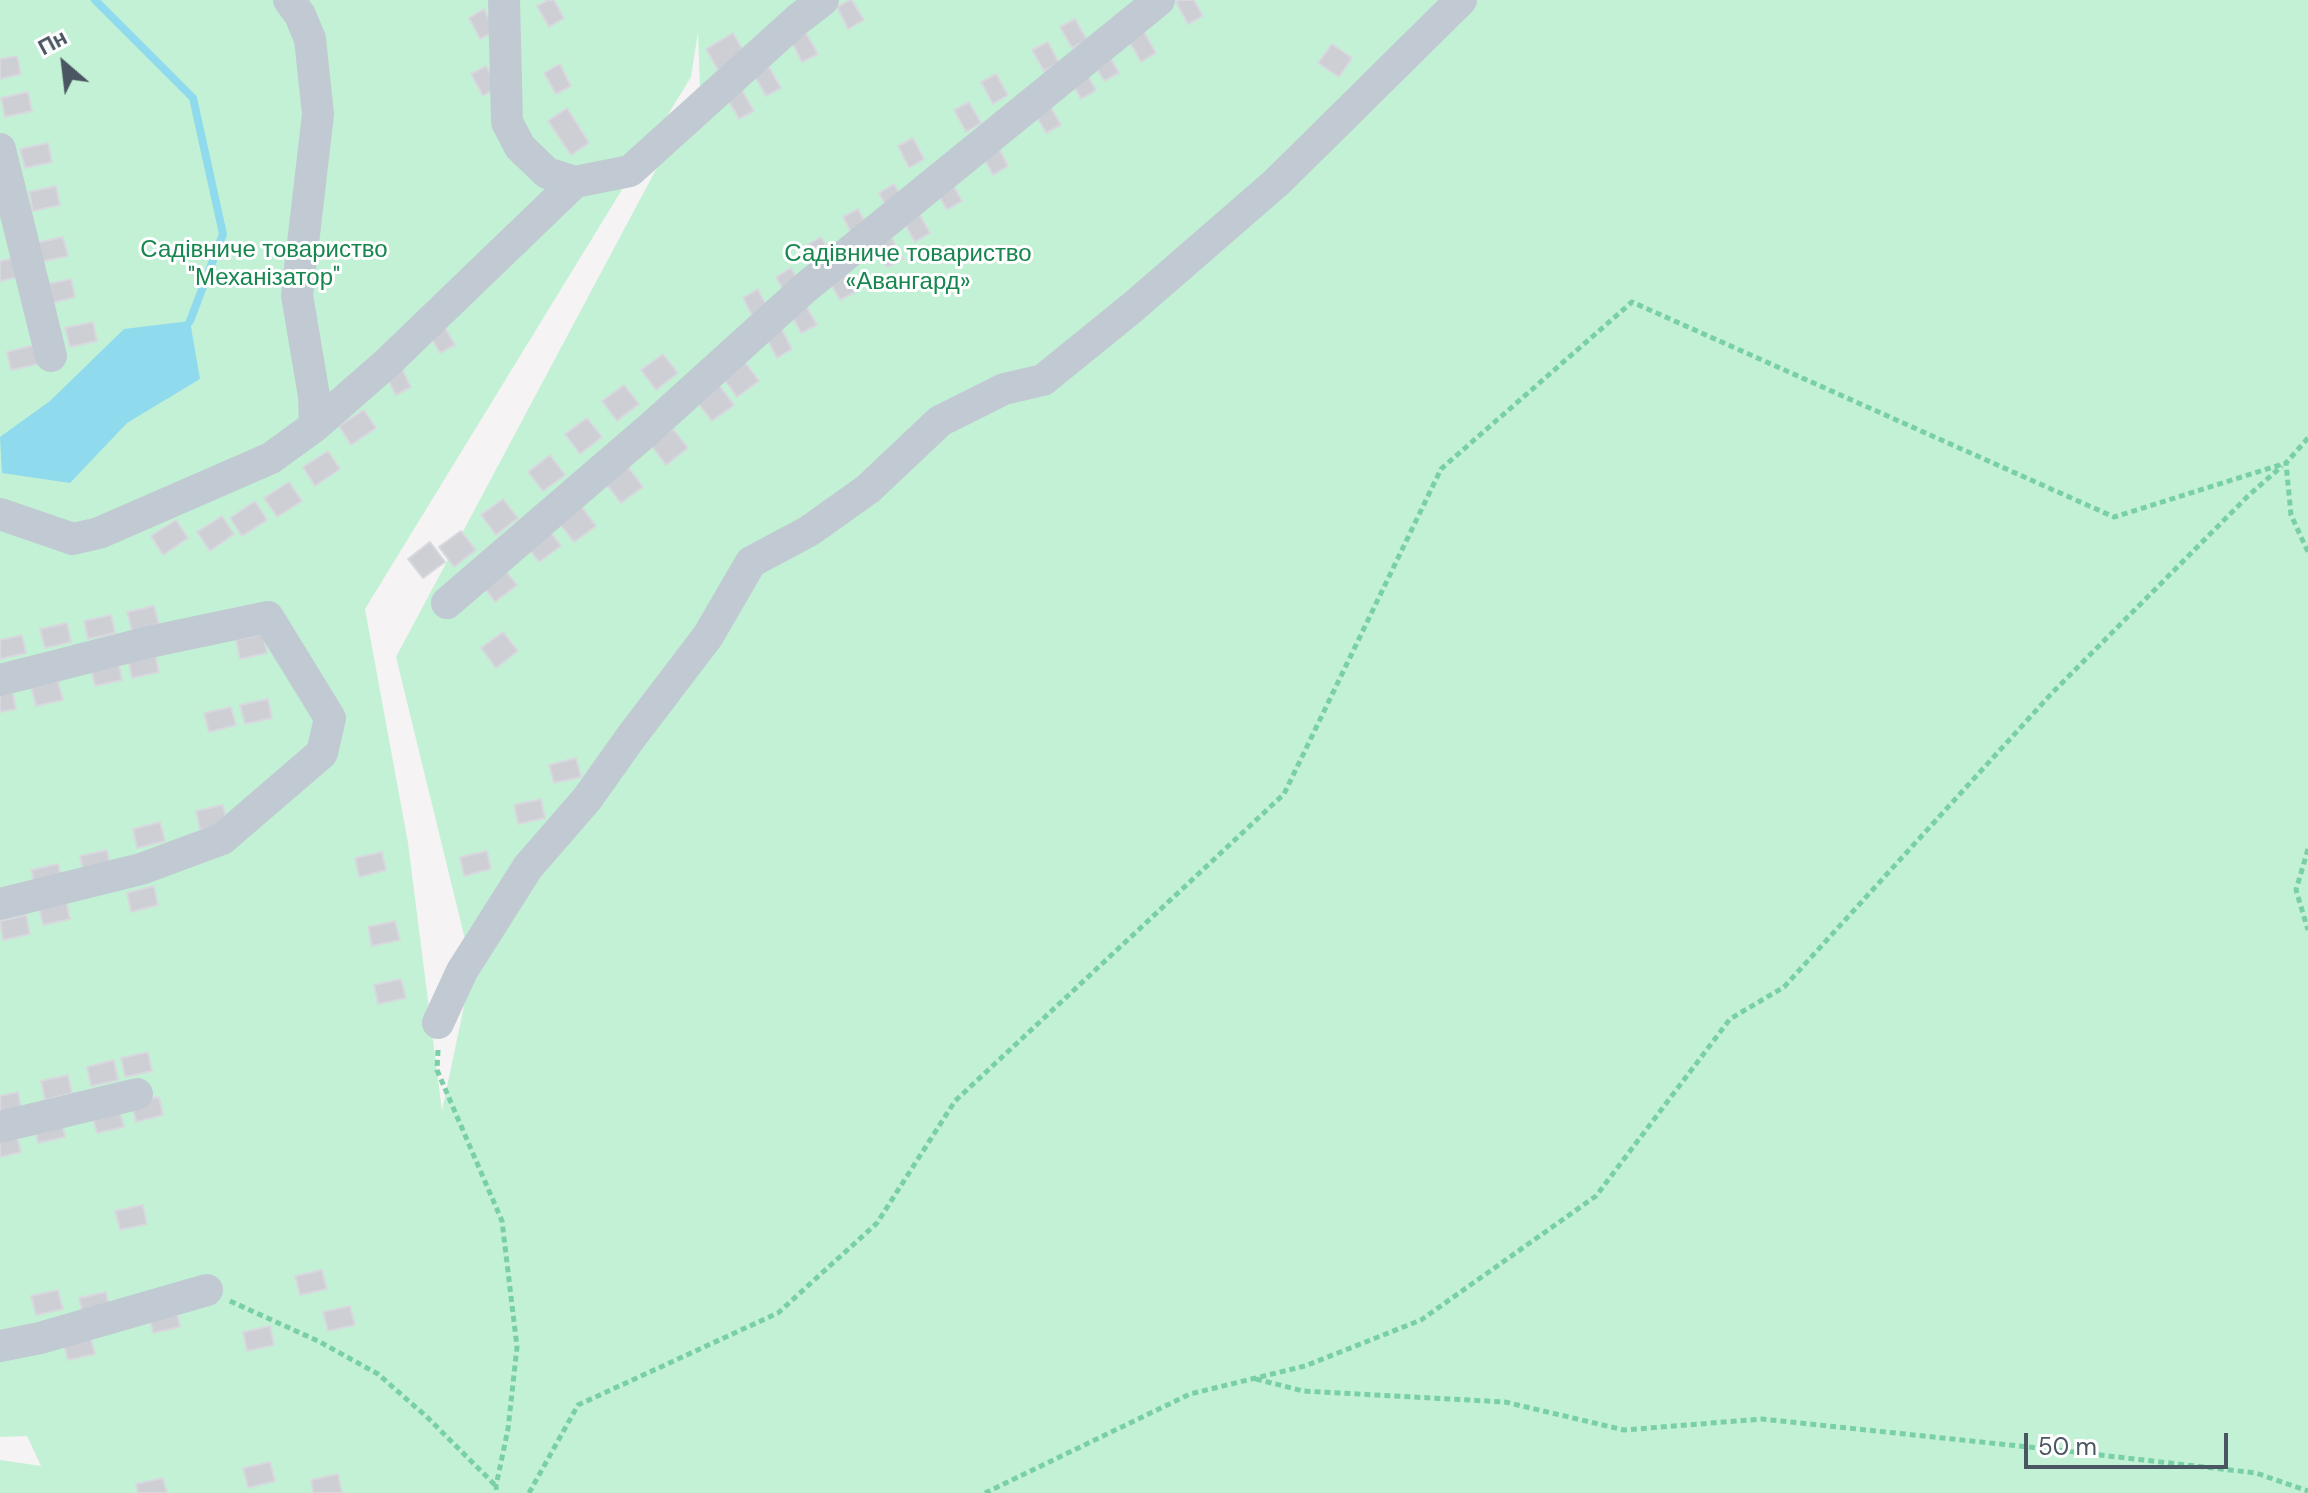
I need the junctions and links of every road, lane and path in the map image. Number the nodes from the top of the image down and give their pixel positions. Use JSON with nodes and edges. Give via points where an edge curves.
{"nodes":[{"id":1,"x":289,"y":0,"type":"edge"},
{"id":2,"x":504,"y":0,"type":"edge"},
{"id":3,"x":823,"y":0,"type":"edge"},
{"id":4,"x":1159,"y":0,"type":"edge"},
{"id":5,"x":1461,"y":0,"type":"edge"},
{"id":6,"x":0,"y":149,"type":"edge"},
{"id":7,"x":575,"y":182,"type":"junction"},
{"id":8,"x":11,"y":236,"type":"edge"},
{"id":9,"x":51,"y":356,"type":"dead end"},
{"id":10,"x":315,"y":426,"type":"junction"},
{"id":11,"x":2308,"y":438,"type":"edge"},
{"id":12,"x":2286,"y":463,"type":"junction"},
{"id":13,"x":0,"y":514,"type":"edge"},
{"id":14,"x":2308,"y":552,"type":"edge"},
{"id":15,"x":447,"y":603,"type":"dead end"},
{"id":16,"x":0,"y":680,"type":"edge"},
{"id":17,"x":2308,"y":849,"type":"edge"},
{"id":18,"x":0,"y":904,"type":"edge"},
{"id":19,"x":2308,"y":930,"type":"edge"},
{"id":20,"x":438,"y":1023,"type":"joint"},
{"id":21,"x":137,"y":1094,"type":"dead end"},
{"id":22,"x":0,"y":1127,"type":"edge"},
{"id":23,"x":207,"y":1290,"type":"joint"},
{"id":24,"x":0,"y":1346,"type":"edge"},
{"id":25,"x":1254,"y":1379,"type":"junction"},
{"id":26,"x":497,"y":1490,"type":"edge"},
{"id":27,"x":2308,"y":1491,"type":"edge"},
{"id":28,"x":529,"y":1493,"type":"edge"},
{"id":29,"x":985,"y":1493,"type":"edge"}],
"edges":[{"from":1,"to":10,"type":"street","via":[[310,39],[318,114],[297,295]]},
{"from":2,"to":7,"type":"street","via":[[507,122],[520,147],[547,173]]},
{"from":3,"to":7,"type":"street","via":[[630,171]]},
{"from":4,"to":15,"type":"street","via":[[805,288]]},
{"from":5,"to":20,"type":"street","via":[[1277,182],[1043,380],[1004,389],[940,421],[868,489],[809,531],[751,562],[708,636],[587,799],[528,867],[462,971]]},
{"from":6,"to":8,"type":"street"},
{"from":7,"to":10,"type":"street"},
{"from":8,"to":9,"type":"street"},
{"from":10,"to":13,"type":"street","via":[[271,458],[99,533],[73,539]]},
{"from":11,"to":12,"type":"path"},
{"from":12,"to":14,"type":"path","via":[[2291,515]]},
{"from":12,"to":25,"type":"path","via":[[2052,693],[1784,987],[1730,1019],[1596,1196],[1421,1320],[1305,1366]]},
{"from":12,"to":28,"type":"path","via":[[2114,517],[1632,302],[1441,469],[1284,794],[955,1101],[877,1223],[778,1313],[578,1405]]},
{"from":16,"to":18,"type":"street","via":[[268,617],[330,718],[322,753],[222,839],[141,869]]},
{"from":17,"to":19,"type":"path","via":[[2296,890]]},
{"from":20,"to":26,"type":"path","via":[[437,1070],[502,1221],[517,1347]]},
{"from":21,"to":22,"type":"street"},
{"from":23,"to":24,"type":"street"},
{"from":23,"to":26,"type":"path","via":[[378,1374]]},
{"from":25,"to":27,"type":"path","via":[[1303,1391],[1505,1402],[1624,1430],[1762,1419],[2057,1450],[2256,1473]]},
{"from":25,"to":29,"type":"path","via":[[1190,1394]]}]}
